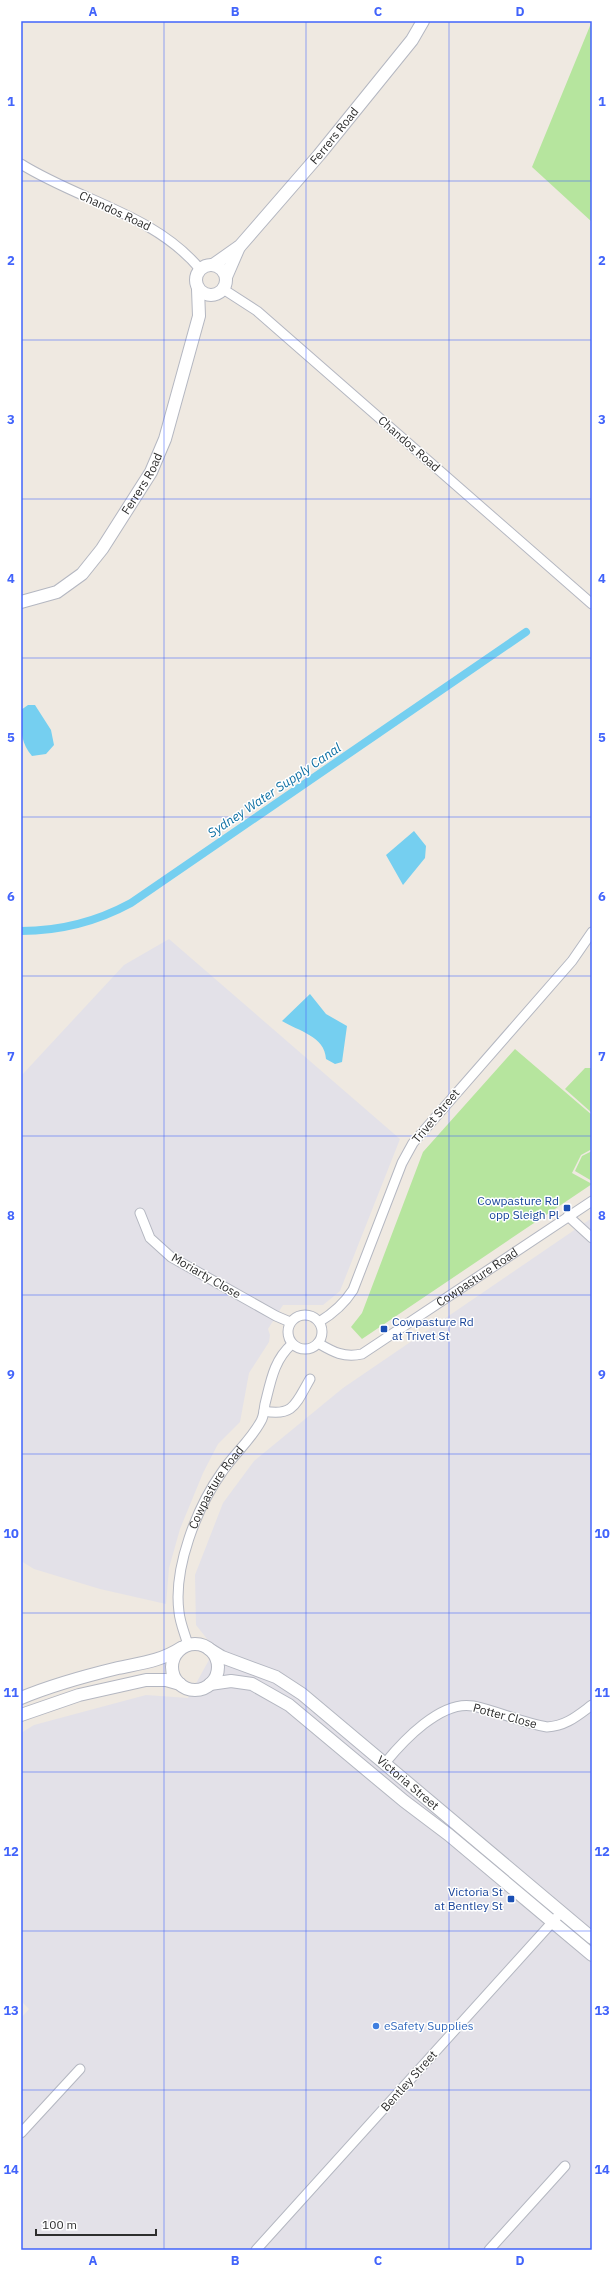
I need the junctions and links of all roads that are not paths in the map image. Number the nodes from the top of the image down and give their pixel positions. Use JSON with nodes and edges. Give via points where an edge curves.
{"nodes":[{"id":1,"x":422,"y":21,"type":"edge"},
{"id":2,"x":21,"y":164,"type":"edge"},
{"id":3,"x":240,"y":246,"type":"junction"},
{"id":4,"x":213,"y":265,"type":"junction"},
{"id":5,"x":200,"y":269,"type":"junction"},
{"id":6,"x":221,"y":287,"type":"junction"},
{"id":7,"x":198,"y":289,"type":"junction"},
{"id":8,"x":199,"y":316,"type":"junction"},
{"id":9,"x":21,"y":602,"type":"edge"},
{"id":10,"x":592,"y":604,"type":"edge"},
{"id":11,"x":592,"y":932,"type":"edge"},
{"id":12,"x":592,"y":1201,"type":"edge"},
{"id":13,"x":140,"y":1212,"type":"dead end"},
{"id":14,"x":568,"y":1216,"type":"junction"},
{"id":15,"x":592,"y":1238,"type":"edge"},
{"id":16,"x":290,"y":1322,"type":"junction"},
{"id":17,"x":319,"y":1322,"type":"junction"},
{"id":18,"x":318,"y":1343,"type":"junction"},
{"id":19,"x":292,"y":1344,"type":"junction"},
{"id":20,"x":310,"y":1379,"type":"dead end"},
{"id":21,"x":264,"y":1411,"type":"junction"},
{"id":22,"x":185,"y":1646,"type":"junction"},
{"id":23,"x":210,"y":1649,"type":"junction"},
{"id":24,"x":180,"y":1684,"type":"junction"},
{"id":25,"x":210,"y":1684,"type":"junction"},
{"id":26,"x":21,"y":1698,"type":"edge"},
{"id":27,"x":592,"y":1705,"type":"edge"},
{"id":28,"x":21,"y":1715,"type":"edge"},
{"id":29,"x":385,"y":1763,"type":"junction"},
{"id":30,"x":561,"y":1912,"type":"junction"},
{"id":31,"x":553,"y":1922,"type":"junction"},
{"id":32,"x":592,"y":1938,"type":"edge"},
{"id":33,"x":592,"y":1955,"type":"edge"},
{"id":34,"x":80,"y":2069,"type":"dead end"},
{"id":35,"x":21,"y":2132,"type":"edge"},
{"id":36,"x":565,"y":2166,"type":"dead end"},
{"id":37,"x":256,"y":2250,"type":"edge"},
{"id":38,"x":489,"y":2250,"type":"edge"}],
"edges":[{"from":1,"to":3,"type":"main road","name":"Ferrers Road","via":[[412,40],[319,155]]},
{"from":2,"to":5,"type":"street","name":"Chandos Road","via":[[153,229],[180,246]]},
{"from":3,"to":4,"type":"main road","name":"Ferrers Road"},
{"from":3,"to":6,"type":"main road","name":"Ferrers Road"},
{"from":4,"to":5,"type":"main road"},
{"from":4,"to":6,"type":"main road","via":[[221,269]]},
{"from":5,"to":7,"type":"main road","via":[[196,276]]},
{"from":6,"to":7,"type":"main road","via":[[205,294]]},
{"from":6,"to":8,"type":"main road","name":"Ferrers Road"},
{"from":6,"to":10,"type":"street","name":"Chandos Road","via":[[257,311]]},
{"from":7,"to":8,"type":"main road","name":"Ferrers Road"},
{"from":8,"to":9,"type":"main road","name":"Ferrers Road","via":[[161,450],[151,472],[92,564],[70,584],[44,597]]},
{"from":11,"to":17,"type":"street","name":"Trivet Street","via":[[572,961],[413,1143],[402,1163],[353,1290],[346,1301]]},
{"from":12,"to":14,"type":"street","name":"Cowpasture Road"},
{"from":13,"to":16,"type":"street","name":"Moriarty Close","via":[[150,1238],[171,1257]]},
{"from":14,"to":15,"type":"street"},
{"from":14,"to":18,"type":"street","name":"Cowpasture Road","via":[[362,1354],[343,1356]]},
{"from":16,"to":17,"type":"street","via":[[294,1317],[306,1314]]},
{"from":16,"to":19,"type":"street","via":[[287,1333]]},
{"from":17,"to":18,"type":"street","via":[[322,1333]]},
{"from":18,"to":19,"type":"street","via":[[309,1349]]},
{"from":19,"to":21,"type":"street","name":"Cowpasture Road","via":[[283,1352],[274,1367]]},
{"from":20,"to":21,"type":"street","via":[[298,1400],[288,1410],[278,1414]]},
{"from":21,"to":22,"type":"street","name":"Cowpasture Road","via":[[252,1436],[222,1472],[195,1523],[181,1573],[179,1595],[179,1613]]},
{"from":22,"to":23,"type":"main road","via":[[203,1645]]},
{"from":22,"to":24,"type":"main road","via":[[176,1653],[172,1666]]},
{"from":22,"to":26,"type":"main road","via":[[158,1660],[61,1683]]},
{"from":23,"to":25,"type":"main road","via":[[218,1666]]},
{"from":23,"to":29,"type":"main road","name":"Victoria Street","via":[[288,1685]]},
{"from":24,"to":25,"type":"main road","via":[[198,1689]]},
{"from":24,"to":28,"type":"main road","via":[[166,1680],[146,1680],[79,1696]]},
{"from":25,"to":31,"type":"main road","name":"Victoria Street","via":[[241,1681],[275,1696],[404,1801],[449,1834]]},
{"from":27,"to":29,"type":"street","name":"Potter Close","via":[[567,1723],[547,1727],[472,1706],[453,1707],[407,1736]]},
{"from":29,"to":30,"type":"main road","name":"Victoria Street"},
{"from":30,"to":31,"type":"street","name":"Bentley Street"},
{"from":30,"to":32,"type":"main road","name":"Victoria Street"},
{"from":31,"to":33,"type":"main road","name":"Victoria Street"},
{"from":31,"to":37,"type":"street","name":"Bentley Street"},
{"from":34,"to":35,"type":"street"},
{"from":36,"to":38,"type":"street"}]}
